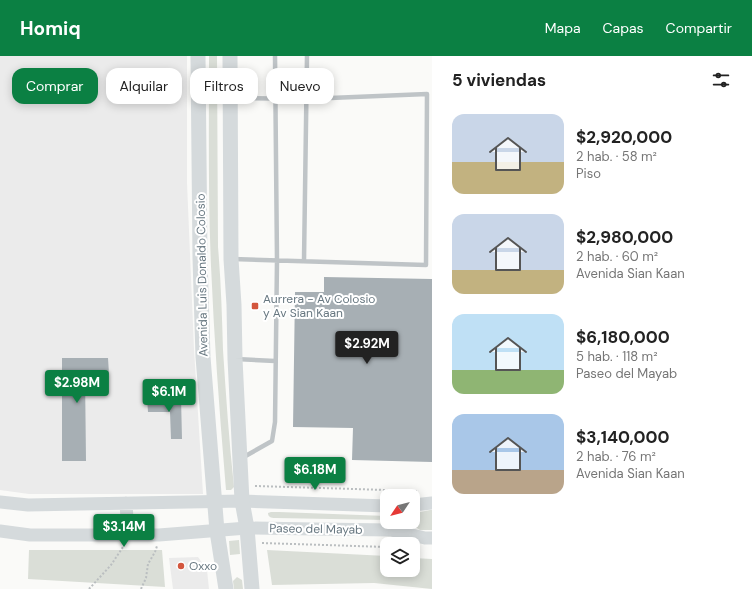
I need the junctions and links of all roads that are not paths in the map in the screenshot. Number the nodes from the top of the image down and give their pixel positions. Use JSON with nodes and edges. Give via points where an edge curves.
{"nodes":[{"id":1,"x":198,"y":56,"type":"edge"},
{"id":2,"x":230,"y":56,"type":"edge"},
{"id":3,"x":275,"y":56,"type":"edge"},
{"id":4,"x":307,"y":56,"type":"edge"},
{"id":5,"x":230,"y":68,"type":"edge"},
{"id":6,"x":275,"y":68,"type":"edge"},
{"id":7,"x":307,"y":68,"type":"edge"},
{"id":8,"x":334,"y":98,"type":"edge"},
{"id":9,"x":231,"y":104,"type":"edge"},
{"id":10,"x":275,"y":104,"type":"edge"},
{"id":11,"x":306,"y":104,"type":"edge"},
{"id":12,"x":231,"y":259,"type":"junction"},
{"id":13,"x":276,"y":260,"type":"junction"},
{"id":14,"x":304,"y":261,"type":"junction"},
{"id":15,"x":235,"y":359,"type":"junction"},
{"id":16,"x":275,"y":361,"type":"junction"},
{"id":17,"x":241,"y":459,"type":"junction"},
{"id":18,"x":242,"y":501,"type":"junction"},
{"id":19,"x":0,"y":502,"type":"edge"},
{"id":20,"x":216,"y":502,"type":"junction"},
{"id":21,"x":126,"y":503,"type":"junction"},
{"id":22,"x":432,"y":503,"type":"edge"},
{"id":23,"x":420,"y":504,"type":"edge"},
{"id":24,"x":380,"y":506,"type":"edge"},
{"id":25,"x":247,"y":528,"type":"junction"},
{"id":26,"x":0,"y":531,"type":"edge"},
{"id":27,"x":217,"y":531,"type":"junction"},
{"id":28,"x":128,"y":535,"type":"junction"},
{"id":29,"x":432,"y":538,"type":"edge"},
{"id":30,"x":226,"y":589,"type":"edge"},
{"id":31,"x":252,"y":589,"type":"edge"}],
"edges":[{"from":1,"to":20,"type":"main road","name":"Avenida Luis Donaldo Colosio","via":[[203,357]]},
{"from":2,"to":5,"type":"main road"},
{"from":3,"to":6,"type":"lane"},
{"from":4,"to":7,"type":"lane"},
{"from":8,"to":14,"type":"lane","via":[[427,94],[426,265]]},
{"from":9,"to":12,"type":"main road"},
{"from":10,"to":13,"type":"lane"},
{"from":11,"to":14,"type":"lane"},
{"from":12,"to":13,"type":"lane"},
{"from":12,"to":15,"type":"main road"},
{"from":13,"to":14,"type":"lane"},
{"from":13,"to":16,"type":"lane"},
{"from":15,"to":16,"type":"lane"},
{"from":15,"to":17,"type":"main road"},
{"from":16,"to":17,"type":"lane","via":[[275,422],[272,441]]},
{"from":17,"to":18,"type":"main road"},
{"from":18,"to":20,"type":"main road","name":"Paseo del Mayab"},
{"from":18,"to":24,"type":"main road","name":"Paseo del Mayab"},
{"from":18,"to":25,"type":"main road"},
{"from":19,"to":21,"type":"main road","name":"Paseo del Mayab","via":[[28,505]]},
{"from":20,"to":21,"type":"main road","name":"Paseo del Mayab"},
{"from":20,"to":27,"type":"main road","name":"Avenida Luis Donaldo Colosio"},
{"from":21,"to":28,"type":"main road"},
{"from":22,"to":23,"type":"main road"},
{"from":25,"to":27,"type":"main road","name":"Paseo del Mayab"},
{"from":25,"to":29,"type":"main road","name":"Paseo del Mayab","via":[[391,530]]},
{"from":25,"to":31,"type":"main road"},
{"from":26,"to":28,"type":"main road","name":"Paseo del Mayab","via":[[30,535]]},
{"from":27,"to":28,"type":"main road","name":"Paseo del Mayab"},
{"from":27,"to":30,"type":"main road","name":"Avenida Luis Donaldo Colosio"}]}
